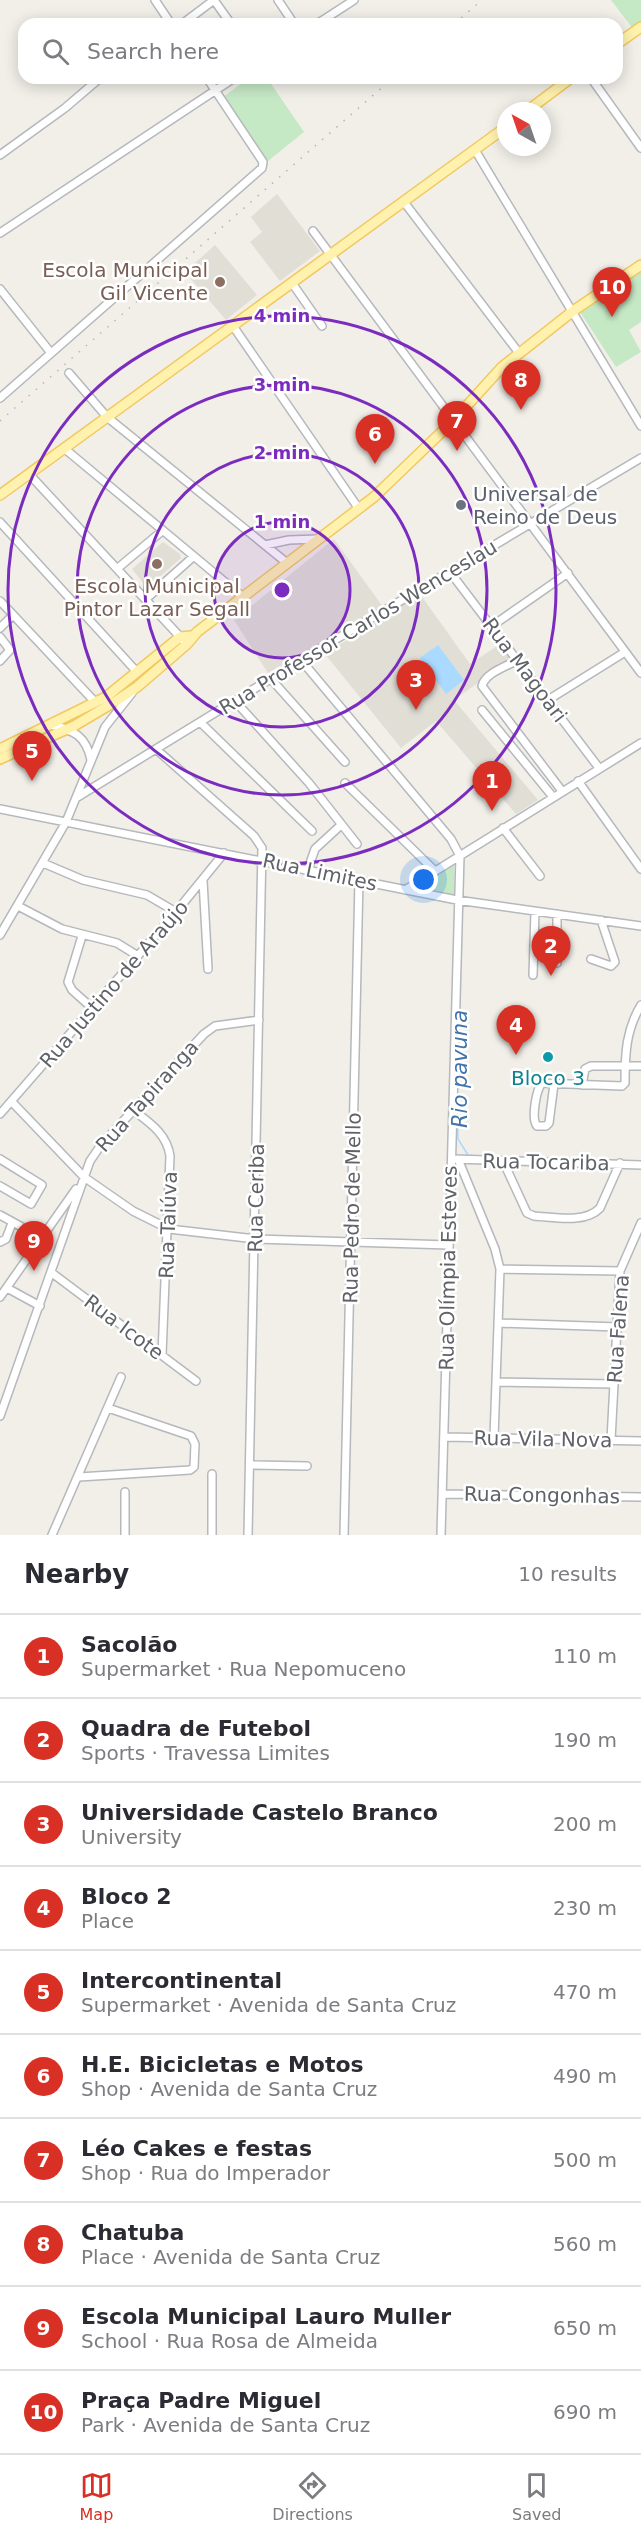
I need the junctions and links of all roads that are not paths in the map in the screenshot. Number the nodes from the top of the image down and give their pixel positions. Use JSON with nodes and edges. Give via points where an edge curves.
{"nodes":[{"id":1,"x":155,"y":0,"type":"edge"},
{"id":2,"x":214,"y":0,"type":"edge"},
{"id":3,"x":278,"y":0,"type":"edge"},
{"id":4,"x":354,"y":0,"type":"edge"},
{"id":5,"x":165,"y":18,"type":"edge"},
{"id":6,"x":190,"y":18,"type":"edge"},
{"id":7,"x":227,"y":18,"type":"edge"},
{"id":8,"x":290,"y":18,"type":"edge"},
{"id":9,"x":326,"y":18,"type":"edge"},
{"id":10,"x":641,"y":27,"type":"edge"},
{"id":11,"x":623,"y":40,"type":"edge"},
{"id":12,"x":93,"y":84,"type":"edge"},
{"id":13,"x":211,"y":84,"type":"edge"},
{"id":14,"x":224,"y":84,"type":"edge"},
{"id":15,"x":563,"y":84,"type":"edge"},
{"id":16,"x":595,"y":84,"type":"edge"},
{"id":17,"x":215,"y":90,"type":"junction"},
{"id":18,"x":539,"y":102,"type":"edge"},
{"id":19,"x":497,"y":134,"type":"edge"},
{"id":20,"x":641,"y":148,"type":"edge"},
{"id":21,"x":475,"y":150,"type":"junction"},
{"id":22,"x":0,"y":155,"type":"edge"},
{"id":23,"x":404,"y":202,"type":"junction"},
{"id":24,"x":313,"y":231,"type":"dead end"},
{"id":25,"x":0,"y":233,"type":"edge"},
{"id":26,"x":331,"y":255,"type":"junction"},
{"id":27,"x":641,"y":265,"type":"edge"},
{"id":28,"x":292,"y":283,"type":"junction"},
{"id":29,"x":0,"y":289,"type":"edge"},
{"id":30,"x":573,"y":311,"type":"junction"},
{"id":31,"x":322,"y":326,"type":"dead end"},
{"id":32,"x":230,"y":327,"type":"junction"},
{"id":33,"x":51,"y":353,"type":"junction"},
{"id":34,"x":519,"y":353,"type":"junction"},
{"id":35,"x":69,"y":373,"type":"dead end"},
{"id":36,"x":0,"y":398,"type":"edge"},
{"id":37,"x":107,"y":417,"type":"junction"},
{"id":38,"x":452,"y":422,"type":"junction"},
{"id":39,"x":641,"y":426,"type":"edge"},
{"id":40,"x":65,"y":449,"type":"junction"},
{"id":41,"x":641,"y":458,"type":"edge"},
{"id":42,"x":29,"y":474,"type":"junction"},
{"id":43,"x":0,"y":495,"type":"edge"},
{"id":44,"x":359,"y":508,"type":"junction"},
{"id":45,"x":0,"y":522,"type":"edge"},
{"id":46,"x":532,"y":524,"type":"junction"},
{"id":47,"x":162,"y":531,"type":"junction"},
{"id":48,"x":318,"y":539,"type":"junction"},
{"id":49,"x":265,"y":545,"type":"junction"},
{"id":50,"x":194,"y":557,"type":"junction"},
{"id":51,"x":287,"y":563,"type":"junction"},
{"id":52,"x":118,"y":568,"type":"junction"},
{"id":53,"x":450,"y":572,"type":"junction"},
{"id":54,"x":568,"y":573,"type":"junction"},
{"id":55,"x":243,"y":597,"type":"junction"},
{"id":56,"x":146,"y":599,"type":"junction"},
{"id":57,"x":0,"y":601,"type":"edge"},
{"id":58,"x":13,"y":615,"type":"junction"},
{"id":59,"x":492,"y":626,"type":"junction"},
{"id":60,"x":0,"y":628,"type":"edge"},
{"id":61,"x":0,"y":637,"type":"edge"},
{"id":62,"x":186,"y":639,"type":"junction"},
{"id":63,"x":625,"y":652,"type":"junction"},
{"id":64,"x":301,"y":660,"type":"junction"},
{"id":65,"x":518,"y":660,"type":"junction"},
{"id":66,"x":0,"y":661,"type":"edge"},
{"id":67,"x":640,"y":670,"type":"edge"},
{"id":68,"x":137,"y":672,"type":"junction"},
{"id":69,"x":271,"y":679,"type":"junction"},
{"id":70,"x":137,"y":687,"type":"junction"},
{"id":71,"x":235,"y":700,"type":"junction"},
{"id":72,"x":548,"y":700,"type":"junction"},
{"id":73,"x":96,"y":703,"type":"junction"},
{"id":74,"x":482,"y":710,"type":"dead end"},
{"id":75,"x":200,"y":722,"type":"junction"},
{"id":76,"x":51,"y":726,"type":"junction"},
{"id":77,"x":66,"y":729,"type":"junction"},
{"id":78,"x":641,"y":743,"type":"edge"},
{"id":79,"x":0,"y":748,"type":"edge"},
{"id":80,"x":156,"y":748,"type":"junction"},
{"id":81,"x":0,"y":759,"type":"edge"},
{"id":82,"x":91,"y":760,"type":"junction"},
{"id":83,"x":345,"y":762,"type":"dead end"},
{"id":84,"x":599,"y":768,"type":"junction"},
{"id":85,"x":85,"y":776,"type":"junction"},
{"id":86,"x":578,"y":781,"type":"junction"},
{"id":87,"x":345,"y":783,"type":"dead end"},
{"id":88,"x":98,"y":784,"type":"junction"},
{"id":89,"x":562,"y":791,"type":"junction"},
{"id":90,"x":76,"y":798,"type":"junction"},
{"id":91,"x":551,"y":798,"type":"junction"},
{"id":92,"x":1,"y":810,"type":"edge"},
{"id":93,"x":66,"y":822,"type":"junction"},
{"id":94,"x":341,"y":825,"type":"junction"},
{"id":95,"x":503,"y":828,"type":"junction"},
{"id":96,"x":312,"y":831,"type":"dead end"},
{"id":97,"x":357,"y":844,"type":"dead end"},
{"id":98,"x":224,"y":853,"type":"junction"},
{"id":99,"x":460,"y":856,"type":"junction"},
{"id":100,"x":264,"y":861,"type":"junction"},
{"id":101,"x":43,"y":863,"type":"junction"},
{"id":102,"x":308,"y":868,"type":"junction"},
{"id":103,"x":641,"y":869,"type":"edge"},
{"id":104,"x":434,"y":870,"type":"junction"},
{"id":105,"x":540,"y":876,"type":"dead end"},
{"id":106,"x":359,"y":880,"type":"junction"},
{"id":107,"x":203,"y":881,"type":"junction"},
{"id":108,"x":405,"y":890,"type":"junction"},
{"id":109,"x":457,"y":900,"type":"junction"},
{"id":110,"x":18,"y":906,"type":"junction"},
{"id":111,"x":176,"y":912,"type":"junction"},
{"id":112,"x":535,"y":912,"type":"junction"},
{"id":113,"x":557,"y":914,"type":"junction"},
{"id":114,"x":601,"y":920,"type":"junction"},
{"id":115,"x":641,"y":926,"type":"edge"},
{"id":116,"x":0,"y":935,"type":"edge"},
{"id":117,"x":82,"y":936,"type":"junction"},
{"id":118,"x":138,"y":956,"type":"junction"},
{"id":119,"x":591,"y":959,"type":"dead end"},
{"id":120,"x":557,"y":963,"type":"dead end"},
{"id":121,"x":208,"y":969,"type":"dead end"},
{"id":122,"x":533,"y":975,"type":"dead end"},
{"id":123,"x":92,"y":1008,"type":"junction"},
{"id":124,"x":639,"y":1008,"type":"edge"},
{"id":125,"x":259,"y":1020,"type":"junction"},
{"id":126,"x":625,"y":1066,"type":"junction"},
{"id":127,"x":641,"y":1066,"type":"edge"},
{"id":128,"x":554,"y":1084,"type":"junction"},
{"id":129,"x":582,"y":1084,"type":"junction"},
{"id":130,"x":12,"y":1102,"type":"junction"},
{"id":131,"x":134,"y":1110,"type":"junction"},
{"id":132,"x":0,"y":1114,"type":"edge"},
{"id":133,"x":0,"y":1159,"type":"edge"},
{"id":134,"x":455,"y":1159,"type":"junction"},
{"id":135,"x":502,"y":1161,"type":"junction"},
{"id":136,"x":620,"y":1163,"type":"junction"},
{"id":137,"x":641,"y":1165,"type":"edge"},
{"id":138,"x":83,"y":1179,"type":"junction"},
{"id":139,"x":0,"y":1186,"type":"edge"},
{"id":140,"x":0,"y":1215,"type":"edge"},
{"id":141,"x":12,"y":1222,"type":"junction"},
{"id":142,"x":641,"y":1222,"type":"edge"},
{"id":143,"x":169,"y":1229,"type":"junction"},
{"id":144,"x":42,"y":1238,"type":"junction"},
{"id":145,"x":256,"y":1239,"type":"junction"},
{"id":146,"x":0,"y":1242,"type":"edge"},
{"id":147,"x":351,"y":1243,"type":"junction"},
{"id":148,"x":448,"y":1245,"type":"junction"},
{"id":149,"x":500,"y":1269,"type":"junction"},
{"id":150,"x":620,"y":1271,"type":"junction"},
{"id":151,"x":52,"y":1273,"type":"junction"},
{"id":152,"x":7,"y":1288,"type":"junction"},
{"id":153,"x":0,"y":1298,"type":"edge"},
{"id":154,"x":40,"y":1306,"type":"junction"},
{"id":155,"x":498,"y":1323,"type":"junction"},
{"id":156,"x":618,"y":1328,"type":"junction"},
{"id":157,"x":162,"y":1355,"type":"junction"},
{"id":158,"x":121,"y":1377,"type":"dead end"},
{"id":159,"x":196,"y":1381,"type":"dead end"},
{"id":160,"x":496,"y":1382,"type":"junction"},
{"id":161,"x":614,"y":1384,"type":"junction"},
{"id":162,"x":2,"y":1402,"type":"edge"},
{"id":163,"x":108,"y":1408,"type":"junction"},
{"id":164,"x":0,"y":1416,"type":"edge"},
{"id":165,"x":444,"y":1437,"type":"junction"},
{"id":166,"x":494,"y":1438,"type":"junction"},
{"id":167,"x":611,"y":1440,"type":"junction"},
{"id":168,"x":641,"y":1441,"type":"edge"},
{"id":169,"x":250,"y":1466,"type":"junction"},
{"id":170,"x":307,"y":1466,"type":"dead end"},
{"id":171,"x":212,"y":1474,"type":"dead end"},
{"id":172,"x":79,"y":1477,"type":"junction"},
{"id":173,"x":125,"y":1492,"type":"dead end"},
{"id":174,"x":442,"y":1494,"type":"junction"},
{"id":175,"x":641,"y":1497,"type":"edge"},
{"id":176,"x":52,"y":1535,"type":"edge"},
{"id":177,"x":125,"y":1535,"type":"edge"},
{"id":178,"x":212,"y":1535,"type":"edge"},
{"id":179,"x":248,"y":1535,"type":"edge"},
{"id":180,"x":344,"y":1535,"type":"edge"},
{"id":181,"x":441,"y":1535,"type":"edge"}],
"edges":[{"from":1,"to":5,"type":"street"},
{"from":2,"to":6,"type":"street"},
{"from":2,"to":7,"type":"street"},
{"from":3,"to":8,"type":"street"},
{"from":4,"to":9,"type":"street"},
{"from":10,"to":11,"type":"main road"},
{"from":12,"to":22,"type":"street"},
{"from":13,"to":17,"type":"street"},
{"from":14,"to":17,"type":"street"},
{"from":15,"to":18,"type":"main road"},
{"from":16,"to":20,"type":"street"},
{"from":17,"to":25,"type":"street"},
{"from":17,"to":33,"type":"street","via":[[263,162],[262,168]]},
{"from":19,"to":21,"type":"main road"},
{"from":21,"to":23,"type":"main road"},
{"from":21,"to":30,"type":"street"},
{"from":23,"to":26,"type":"main road"},
{"from":23,"to":34,"type":"street"},
{"from":24,"to":26,"type":"street"},
{"from":26,"to":28,"type":"main road"},
{"from":26,"to":38,"type":"street"},
{"from":27,"to":30,"type":"main road"},
{"from":28,"to":31,"type":"street"},
{"from":28,"to":32,"type":"main road"},
{"from":29,"to":33,"type":"street"},
{"from":30,"to":34,"type":"main road"},
{"from":30,"to":39,"type":"street"},
{"from":32,"to":37,"type":"main road"},
{"from":32,"to":44,"type":"street"},
{"from":33,"to":36,"type":"street"},
{"from":34,"to":38,"type":"main road"},
{"from":35,"to":37,"type":"street"},
{"from":37,"to":40,"type":"main road"},
{"from":37,"to":49,"type":"street"},
{"from":38,"to":44,"type":"main road"},
{"from":38,"to":46,"type":"street"},
{"from":40,"to":42,"type":"main road"},
{"from":40,"to":47,"type":"street"},
{"from":41,"to":46,"type":"street","name":"Rua Professor Carlos Wenceslau"},
{"from":42,"to":43,"type":"main road"},
{"from":42,"to":52,"type":"street"},
{"from":44,"to":48,"type":"main road"},
{"from":45,"to":68,"type":"street"},
{"from":46,"to":53,"type":"street","name":"Rua Professor Carlos Wenceslau"},
{"from":46,"to":54,"type":"street"},
{"from":47,"to":50,"type":"street"},
{"from":47,"to":52,"type":"street"},
{"from":48,"to":49,"type":"street"},
{"from":48,"to":51,"type":"main road"},
{"from":49,"to":51,"type":"street"},
{"from":50,"to":55,"type":"street"},
{"from":50,"to":56,"type":"street"},
{"from":51,"to":55,"type":"main road"},
{"from":52,"to":56,"type":"street"},
{"from":53,"to":59,"type":"street","name":"Rua Magoari"},
{"from":53,"to":64,"type":"street","name":"Rua Professor Carlos Wenceslau"},
{"from":54,"to":59,"type":"street"},
{"from":54,"to":63,"type":"street"},
{"from":55,"to":62,"type":"main road"},
{"from":56,"to":62,"type":"street"},
{"from":57,"to":58,"type":"street"},
{"from":58,"to":60,"type":"street"},
{"from":58,"to":73,"type":"street"},
{"from":59,"to":65,"type":"street","name":"Rua Magoari"},
{"from":61,"to":66,"type":"street","via":[[10,650]]},
{"from":62,"to":68,"type":"main road"},
{"from":62,"to":70,"type":"main road"},
{"from":63,"to":67,"type":"street"},
{"from":63,"to":72,"type":"street"},
{"from":64,"to":69,"type":"street","name":"Rua Professor Carlos Wenceslau"},
{"from":64,"to":99,"type":"street","via":[[451,839]]},
{"from":65,"to":72,"type":"street","name":"Rua Magoari"},
{"from":65,"to":89,"type":"street","name":"Rua Magoari","via":[[483,681],[482,686]]},
{"from":68,"to":73,"type":"main road"},
{"from":69,"to":71,"type":"street","name":"Rua Professor Carlos Wenceslau"},
{"from":69,"to":83,"type":"street"},
{"from":70,"to":77,"type":"main road"},
{"from":70,"to":82,"type":"street","via":[[110,719]]},
{"from":71,"to":75,"type":"street","name":"Rua Professor Carlos Wenceslau"},
{"from":71,"to":94,"type":"street"},
{"from":72,"to":84,"type":"street","name":"Rua Magoari"},
{"from":73,"to":76,"type":"main road"},
{"from":74,"to":91,"type":"street"},
{"from":75,"to":80,"type":"street","name":"Rua Professor Carlos Wenceslau"},
{"from":75,"to":96,"type":"street"},
{"from":76,"to":77,"type":"street"},
{"from":76,"to":79,"type":"main road"},
{"from":77,"to":81,"type":"main road"},
{"from":77,"to":82,"type":"street","via":[[86,742]]},
{"from":78,"to":84,"type":"street"},
{"from":80,"to":88,"type":"street","name":"Rua Professor Carlos Wenceslau"},
{"from":80,"to":100,"type":"street","via":[[260,842]]},
{"from":82,"to":85,"type":"street"},
{"from":84,"to":86,"type":"street"},
{"from":85,"to":88,"type":"street","via":[[88,783]]},
{"from":85,"to":90,"type":"street"},
{"from":86,"to":89,"type":"street"},
{"from":86,"to":103,"type":"street"},
{"from":87,"to":104,"type":"street"},
{"from":88,"to":90,"type":"street","name":"Rua Professor Carlos Wenceslau"},
{"from":89,"to":91,"type":"street"},
{"from":90,"to":93,"type":"street"},
{"from":91,"to":95,"type":"street"},
{"from":92,"to":93,"type":"street","name":"Rua Limites"},
{"from":93,"to":98,"type":"street","name":"Rua Limites"},
{"from":93,"to":101,"type":"street"},
{"from":94,"to":97,"type":"street"},
{"from":94,"to":102,"type":"street","via":[[315,849]]},
{"from":95,"to":99,"type":"street"},
{"from":95,"to":105,"type":"street"},
{"from":98,"to":100,"type":"street","name":"Rua Limites"},
{"from":98,"to":107,"type":"street","name":"Rua Justino de Araújo"},
{"from":99,"to":104,"type":"street"},
{"from":99,"to":109,"type":"street","name":"Rua Olímpia Esteves"},
{"from":100,"to":102,"type":"street","name":"Rua Limites"},
{"from":100,"to":125,"type":"street","name":"Rua Ceriba"},
{"from":101,"to":110,"type":"street"},
{"from":101,"to":111,"type":"street","via":[[83,880],[147,895]]},
{"from":102,"to":106,"type":"street","name":"Rua Limites"},
{"from":104,"to":108,"type":"street"},
{"from":106,"to":108,"type":"street","name":"Rua Limites"},
{"from":106,"to":147,"type":"street","name":"Rua Pedro de Mello"},
{"from":107,"to":111,"type":"street","name":"Rua Justino de Araújo"},
{"from":107,"to":121,"type":"street"},
{"from":108,"to":109,"type":"street","name":"Rua Limites"},
{"from":109,"to":112,"type":"street","name":"Rua Limites"},
{"from":109,"to":134,"type":"street","name":"Rua Olímpia Esteves"},
{"from":110,"to":116,"type":"street"},
{"from":110,"to":117,"type":"street"},
{"from":111,"to":118,"type":"street","name":"Rua Justino de Araújo"},
{"from":112,"to":113,"type":"street","name":"Rua Limites"},
{"from":112,"to":122,"type":"street"},
{"from":113,"to":114,"type":"street","name":"Rua Limites"},
{"from":113,"to":120,"type":"street"},
{"from":114,"to":115,"type":"street","name":"Rua Limites"},
{"from":114,"to":119,"type":"street","via":[[615,962],[610,966]]},
{"from":117,"to":118,"type":"street","via":[[117,943]]},
{"from":117,"to":123,"type":"street","via":[[68,982]]},
{"from":118,"to":123,"type":"street","name":"Rua Justino de Araújo"},
{"from":123,"to":130,"type":"street","name":"Rua Justino de Araújo"},
{"from":124,"to":126,"type":"street","via":[[627,1036]]},
{"from":125,"to":131,"type":"street","name":"Rua Tapiranga","via":[[209,1030]]},
{"from":125,"to":145,"type":"street","name":"Rua Ceriba"},
{"from":126,"to":127,"type":"street"},
{"from":126,"to":129,"type":"street","via":[[587,1067]]},
{"from":126,"to":129,"type":"street","via":[[622,1086]]},
{"from":128,"to":128,"type":"street","via":[[540,1085],[534,1120],[537,1126],[549,1123]]},
{"from":128,"to":129,"type":"street"},
{"from":130,"to":132,"type":"street","name":"Rua Justino de Araújo"},
{"from":130,"to":138,"type":"street"},
{"from":131,"to":138,"type":"street","name":"Rua Tapiranga","via":[[93,1154]]},
{"from":131,"to":143,"type":"street","name":"Rua Taiúva","via":[[159,1132],[169,1147]]},
{"from":133,"to":139,"type":"street","via":[[42,1185],[31,1204]]},
{"from":134,"to":135,"type":"street","name":"Rua Tocariba"},
{"from":134,"to":148,"type":"street","name":"Rua Olímpia Esteves"},
{"from":134,"to":149,"type":"street"},
{"from":135,"to":136,"type":"street","name":"Rua Tocariba"},
{"from":135,"to":136,"type":"street","via":[[527,1212],[534,1216],[585,1218],[600,1208]]},
{"from":136,"to":137,"type":"street","name":"Rua Tocariba"},
{"from":138,"to":143,"type":"street"},
{"from":138,"to":144,"type":"street"},
{"from":138,"to":151,"type":"street","name":"Rua Tapiranga"},
{"from":140,"to":141,"type":"street"},
{"from":141,"to":144,"type":"street"},
{"from":141,"to":146,"type":"street","via":[[6,1239]]},
{"from":142,"to":150,"type":"street","name":"Rua Falena"},
{"from":143,"to":145,"type":"street"},
{"from":143,"to":157,"type":"street","name":"Rua Taiúva"},
{"from":144,"to":152,"type":"street"},
{"from":145,"to":147,"type":"street"},
{"from":145,"to":169,"type":"street","name":"Rua Ceriba"},
{"from":147,"to":148,"type":"street"},
{"from":147,"to":180,"type":"street","name":"Rua Pedro de Mello"},
{"from":148,"to":165,"type":"street","name":"Rua Olímpia Esteves"},
{"from":149,"to":150,"type":"street"},
{"from":149,"to":155,"type":"street"},
{"from":150,"to":156,"type":"street","name":"Rua Falena"},
{"from":151,"to":154,"type":"street","name":"Rua Tapiranga"},
{"from":151,"to":157,"type":"street","name":"Rua Icote"},
{"from":152,"to":153,"type":"street"},
{"from":152,"to":154,"type":"street"},
{"from":154,"to":162,"type":"street","name":"Rua Tapiranga"},
{"from":155,"to":156,"type":"street"},
{"from":155,"to":160,"type":"street"},
{"from":156,"to":161,"type":"street","name":"Rua Falena"},
{"from":157,"to":159,"type":"street","name":"Rua Icote"},
{"from":158,"to":163,"type":"street"},
{"from":160,"to":161,"type":"street"},
{"from":160,"to":166,"type":"street"},
{"from":161,"to":167,"type":"street","name":"Rua Falena"},
{"from":162,"to":164,"type":"street","name":"Rua Tapiranga"},
{"from":163,"to":172,"type":"street"},
{"from":163,"to":172,"type":"street","via":[[187,1434],[194,1440],[195,1463],[190,1470]]},
{"from":165,"to":166,"type":"street","name":"Rua Vila Nova"},
{"from":165,"to":174,"type":"street","name":"Rua Olímpia Esteves"},
{"from":166,"to":167,"type":"street","name":"Rua Vila Nova"},
{"from":167,"to":168,"type":"street","name":"Rua Vila Nova"},
{"from":169,"to":170,"type":"street"},
{"from":169,"to":179,"type":"street","name":"Rua Ceriba"},
{"from":171,"to":178,"type":"street"},
{"from":172,"to":176,"type":"street"},
{"from":173,"to":177,"type":"street"},
{"from":174,"to":175,"type":"street","name":"Rua Congonhas"},
{"from":174,"to":181,"type":"street","name":"Rua Olímpia Esteves"}]}
